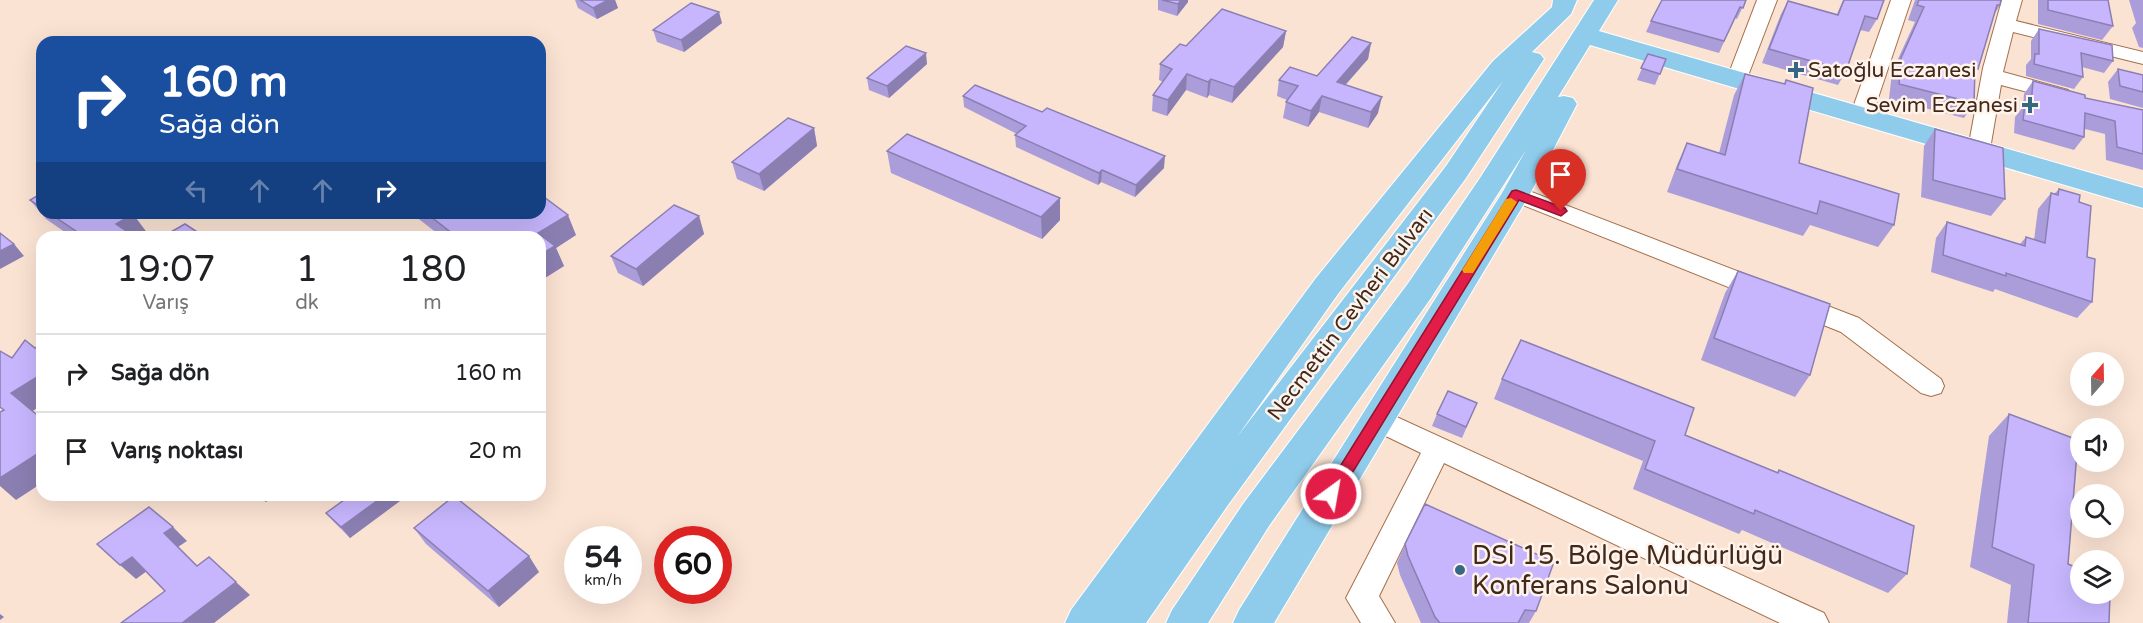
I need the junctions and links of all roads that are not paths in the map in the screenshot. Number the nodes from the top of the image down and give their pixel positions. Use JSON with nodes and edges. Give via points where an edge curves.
{"nodes":[{"id":1,"x":1606,"y":0,"type":"edge"},
{"id":2,"x":1619,"y":0,"type":"edge"},
{"id":3,"x":1767,"y":0,"type":"edge"},
{"id":4,"x":1901,"y":0,"type":"edge"},
{"id":5,"x":1566,"y":3,"type":"edge"},
{"id":6,"x":2005,"y":10,"type":"edge"},
{"id":7,"x":1584,"y":35,"type":"junction"},
{"id":8,"x":2143,"y":58,"type":"edge"},
{"id":9,"x":1992,"y":76,"type":"junction"},
{"id":10,"x":1736,"y":81,"type":"junction"},
{"id":11,"x":2079,"y":100,"type":"edge"},
{"id":12,"x":1861,"y":116,"type":"junction"},
{"id":13,"x":1979,"y":149,"type":"junction"},
{"id":14,"x":1516,"y":194,"type":"junction"},
{"id":15,"x":2143,"y":198,"type":"edge"},
{"id":16,"x":1931,"y":386,"type":"dead end"},
{"id":17,"x":1377,"y":419,"type":"junction"},
{"id":18,"x":1438,"y":448,"type":"junction"},
{"id":19,"x":1085,"y":623,"type":"edge"},
{"id":20,"x":1123,"y":623,"type":"edge"},
{"id":21,"x":1186,"y":623,"type":"edge"},
{"id":22,"x":1253,"y":623,"type":"edge"},
{"id":23,"x":1379,"y":623,"type":"edge"},
{"id":24,"x":1813,"y":623,"type":"edge"}],
"edges":[{"from":1,"to":7,"type":"main road","name":"Necmettin Cevheri Bulvarı"},
{"from":2,"to":7,"type":"main road"},
{"from":3,"to":10,"type":"street"},
{"from":4,"to":12,"type":"street"},
{"from":5,"to":19,"type":"main road","via":[[1502,66],[1327,286]]},
{"from":5,"to":20,"type":"main road","name":"Necmettin Cevheri Bulvarı","via":[[1456,172]]},
{"from":6,"to":8,"type":"street"},
{"from":6,"to":9,"type":"street"},
{"from":7,"to":10,"type":"main road"},
{"from":7,"to":14,"type":"main road","via":[[1568,95]]},
{"from":7,"to":21,"type":"main road","name":"Necmettin Cevheri Bulvarı","via":[[1420,290],[1256,515]]},
{"from":9,"to":11,"type":"street"},
{"from":9,"to":13,"type":"street"},
{"from":10,"to":12,"type":"main road"},
{"from":12,"to":13,"type":"main road"},
{"from":13,"to":15,"type":"main road"},
{"from":14,"to":16,"type":"street","via":[[1850,325]]},
{"from":14,"to":17,"type":"main road"},
{"from":17,"to":18,"type":"street"},
{"from":17,"to":22,"type":"main road"},
{"from":18,"to":23,"type":"street","via":[[1362,598]]},
{"from":18,"to":24,"type":"street"}]}
